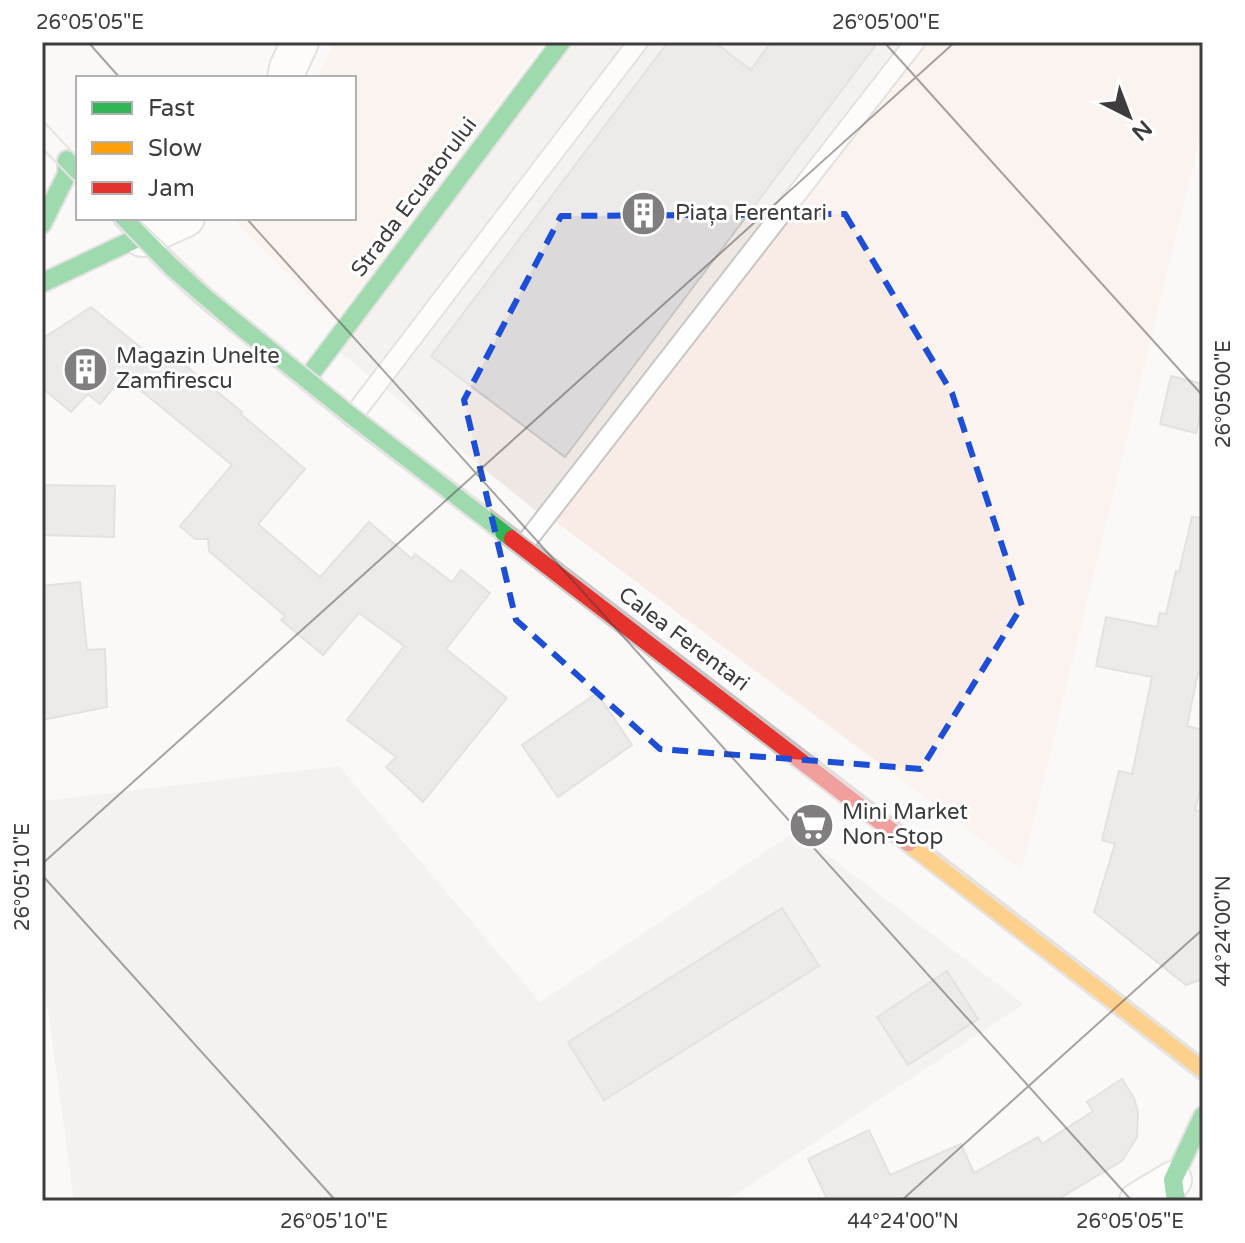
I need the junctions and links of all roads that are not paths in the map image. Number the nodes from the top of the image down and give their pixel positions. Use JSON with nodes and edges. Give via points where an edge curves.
{"nodes":[{"id":1,"x":561,"y":42,"type":"edge"},
{"id":2,"x":638,"y":42,"type":"edge"},
{"id":3,"x":915,"y":42,"type":"edge"},
{"id":4,"x":66,"y":158,"type":"edge"},
{"id":5,"x":175,"y":220,"type":"edge"},
{"id":6,"x":42,"y":224,"type":"edge"},
{"id":7,"x":132,"y":228,"type":"edge"},
{"id":8,"x":42,"y":283,"type":"edge"},
{"id":9,"x":306,"y":380,"type":"junction"},
{"id":10,"x":352,"y":417,"type":"junction"},
{"id":11,"x":523,"y":546,"type":"junction"},
{"id":12,"x":1203,"y":1070,"type":"edge"},
{"id":13,"x":1203,"y":1116,"type":"edge"},
{"id":14,"x":1174,"y":1191,"type":"edge"},
{"id":15,"x":1138,"y":1201,"type":"edge"}],
"edges":[{"from":1,"to":9,"type":"main road","name":"Strada Ecuatorului"},
{"from":2,"to":10,"type":"lane"},
{"from":3,"to":11,"type":"lane"},
{"from":4,"to":6,"type":"main road","via":[[67,174]]},
{"from":5,"to":7,"type":"street"},
{"from":7,"to":8,"type":"main road"},
{"from":7,"to":9,"type":"main road","name":"Calea Ferentari","via":[[205,298]]},
{"from":9,"to":10,"type":"main road","name":"Calea Ferentari"},
{"from":10,"to":11,"type":"main road","name":"Calea Ferentari"},
{"from":11,"to":12,"type":"main road","name":"Calea Ferentari"},
{"from":13,"to":14,"type":"main road"},
{"from":14,"to":15,"type":"street"}]}
